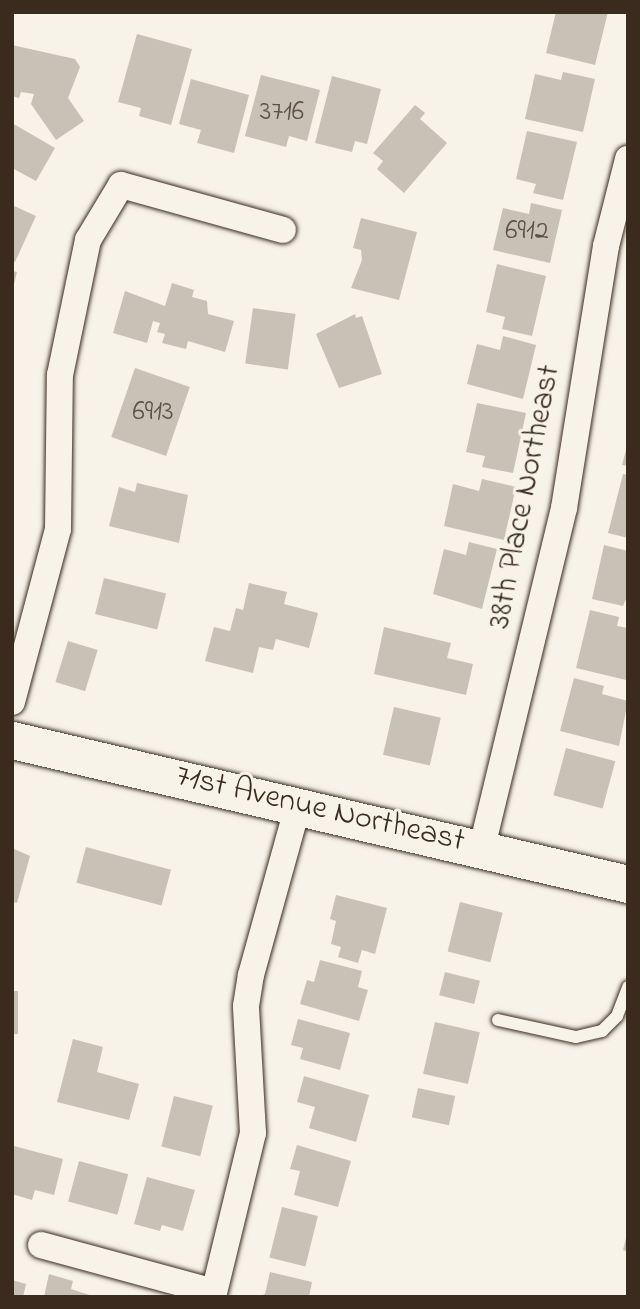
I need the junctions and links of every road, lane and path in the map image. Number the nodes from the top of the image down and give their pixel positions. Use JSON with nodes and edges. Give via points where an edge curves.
{"nodes":[{"id":1,"x":628,"y":159,"type":"edge"},
{"id":2,"x":283,"y":230,"type":"dead end"},
{"id":3,"x":12,"y":702,"type":"edge"},
{"id":4,"x":12,"y":740,"type":"edge"},
{"id":5,"x":298,"y":806,"type":"junction"},
{"id":6,"x":482,"y":847,"type":"junction"},
{"id":7,"x":628,"y":884,"type":"edge"},
{"id":8,"x":628,"y":987,"type":"edge"},
{"id":9,"x":498,"y":1020,"type":"dead end"},
{"id":10,"x":41,"y":1245,"type":"dead end"},
{"id":11,"x":214,"y":1294,"type":"edge"}],
"edges":[{"from":1,"to":6,"type":"street","name":"38th Place Northeast","via":[[606,246],[564,508]]},
{"from":2,"to":3,"type":"street","via":[[121,185],[88,240],[60,375],[58,529]]},
{"from":4,"to":5,"type":"street","name":"71st Avenue Northeast"},
{"from":5,"to":6,"type":"street","name":"71st Avenue Northeast"},
{"from":5,"to":11,"type":"street","via":[[247,996],[253,1133]]},
{"from":6,"to":7,"type":"street","name":"71st Avenue Northeast"},
{"from":8,"to":9,"type":"lane","via":[[617,1016],[603,1031],[576,1037]]},
{"from":10,"to":11,"type":"street"}]}
